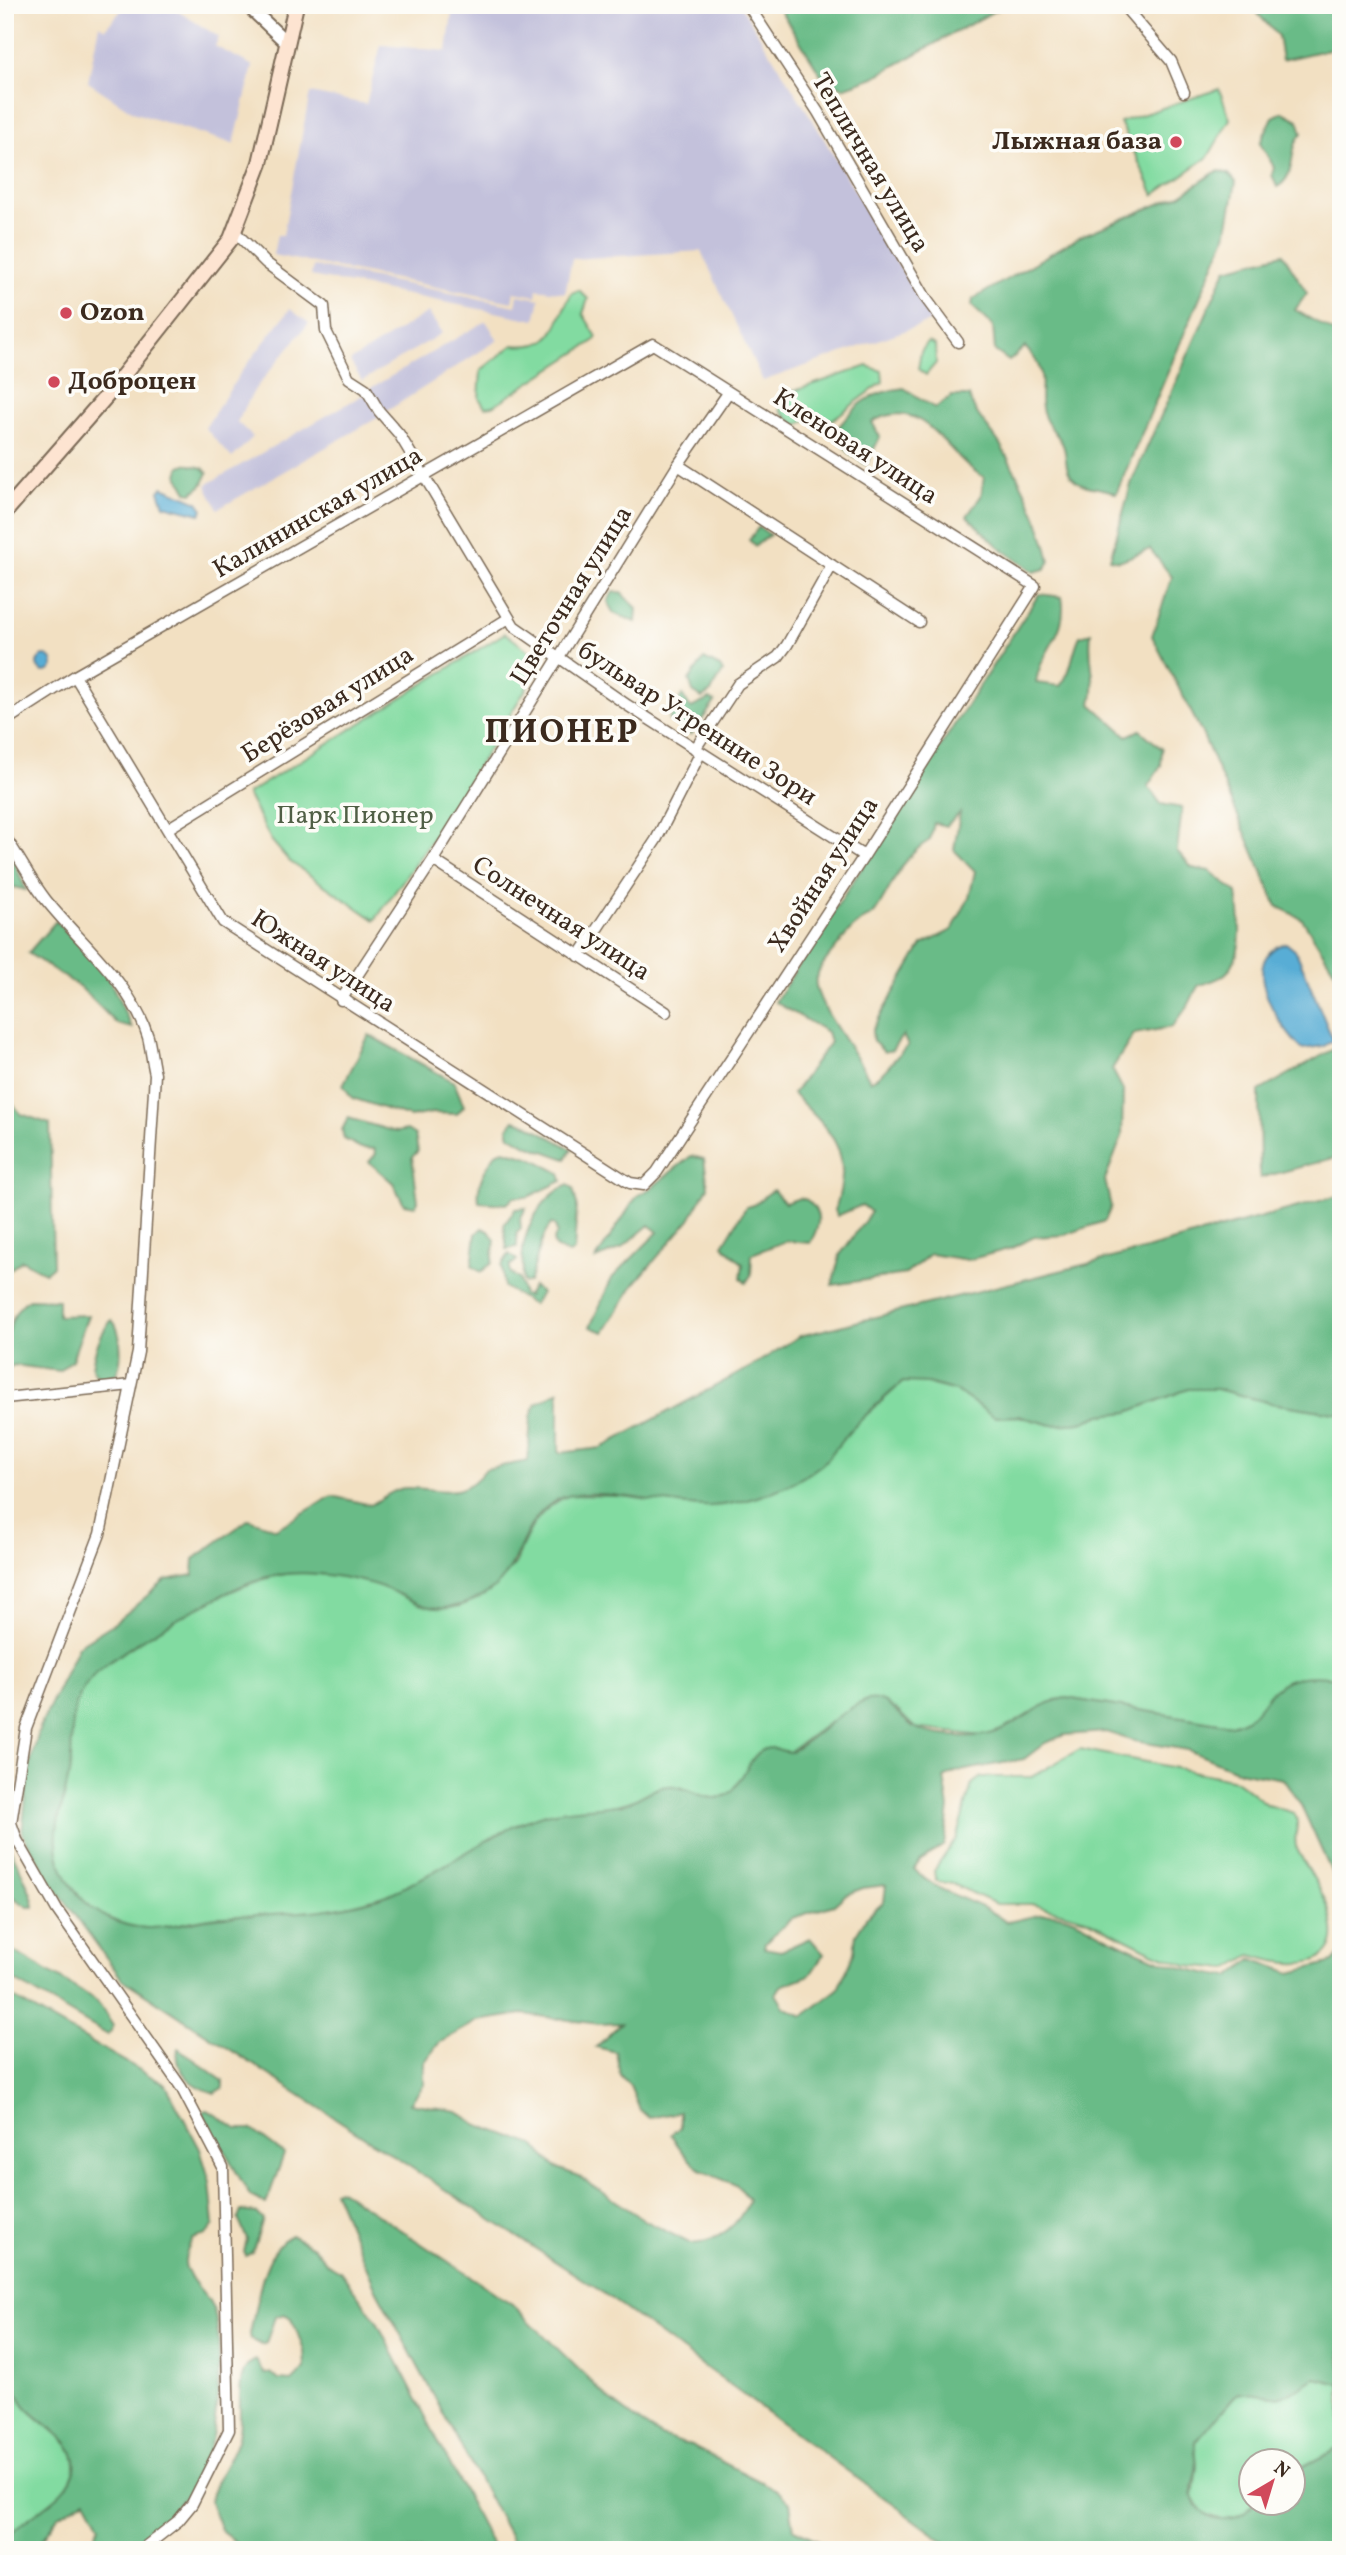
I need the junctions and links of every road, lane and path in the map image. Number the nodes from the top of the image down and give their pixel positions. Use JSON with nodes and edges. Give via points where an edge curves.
{"nodes":[{"id":1,"x":247,"y":5,"type":"edge"},
{"id":2,"x":296,"y":5,"type":"edge"},
{"id":3,"x":748,"y":5,"type":"edge"},
{"id":4,"x":1123,"y":5,"type":"edge"},
{"id":5,"x":288,"y":44,"type":"junction"},
{"id":6,"x":1184,"y":92,"type":"dead end"},
{"id":7,"x":235,"y":233,"type":"junction"},
{"id":8,"x":958,"y":342,"type":"dead end"},
{"id":9,"x":653,"y":344,"type":"joint"},
{"id":10,"x":728,"y":393,"type":"junction"},
{"id":11,"x":678,"y":465,"type":"junction"},
{"id":12,"x":426,"y":476,"type":"junction"},
{"id":13,"x":5,"y":512,"type":"edge"},
{"id":14,"x":832,"y":565,"type":"junction"},
{"id":15,"x":1035,"y":586,"type":"joint"},
{"id":16,"x":509,"y":618,"type":"junction"},
{"id":17,"x":919,"y":622,"type":"dead end"},
{"id":18,"x":559,"y":659,"type":"junction"},
{"id":19,"x":75,"y":676,"type":"junction"},
{"id":20,"x":5,"y":722,"type":"edge"},
{"id":21,"x":698,"y":751,"type":"junction"},
{"id":22,"x":169,"y":828,"type":"junction"},
{"id":23,"x":5,"y":837,"type":"edge"},
{"id":24,"x":864,"y":856,"type":"junction"},
{"id":25,"x":433,"y":860,"type":"junction"},
{"id":26,"x":579,"y":956,"type":"junction"},
{"id":27,"x":341,"y":1000,"type":"junction"},
{"id":28,"x":666,"y":1012,"type":"dead end"},
{"id":29,"x":644,"y":1185,"type":"joint"},
{"id":30,"x":131,"y":1385,"type":"junction"},
{"id":31,"x":5,"y":1398,"type":"edge"},
{"id":32,"x":5,"y":1806,"type":"edge"},
{"id":33,"x":11,"y":1823,"type":"junction"},
{"id":34,"x":141,"y":2550,"type":"edge"}],
"edges":[{"from":1,"to":5,"type":"street"},
{"from":2,"to":5,"type":"main road"},
{"from":3,"to":8,"type":"street","name":"Тепличная улица","via":[[818,112],[927,300]]},
{"from":4,"to":6,"type":"street","via":[[1171,61]]},
{"from":5,"to":7,"type":"main road","via":[[253,189]]},
{"from":7,"to":12,"type":"street","name":"бульвар Утренние Зори","via":[[266,263],[324,306],[326,331],[349,378],[366,389]]},
{"from":7,"to":13,"type":"main road","via":[[134,362]]},
{"from":9,"to":10,"type":"street","name":"Кленовая улица"},
{"from":9,"to":12,"type":"street","name":"Калининская улица"},
{"from":10,"to":11,"type":"street","name":"Цветочная улица"},
{"from":10,"to":15,"type":"street","name":"Кленовая улица"},
{"from":11,"to":14,"type":"street"},
{"from":11,"to":18,"type":"street","name":"Цветочная улица"},
{"from":12,"to":16,"type":"street","name":"бульвар Утренние Зори"},
{"from":12,"to":19,"type":"street","name":"Калининская улица"},
{"from":14,"to":17,"type":"street"},
{"from":14,"to":21,"type":"street","via":[[787,645],[778,657],[738,684]]},
{"from":15,"to":24,"type":"street","name":"Хвойная улица"},
{"from":16,"to":18,"type":"street","name":"бульвар Утренние Зори"},
{"from":16,"to":22,"type":"street","name":"Берёзовая улица"},
{"from":18,"to":21,"type":"street","name":"бульвар Утренние Зори"},
{"from":18,"to":25,"type":"street","name":"Цветочная улица"},
{"from":19,"to":20,"type":"street","name":"Калининская улица"},
{"from":19,"to":22,"type":"street","name":"Южная улица"},
{"from":21,"to":24,"type":"street","name":"бульвар Утренние Зори"},
{"from":21,"to":26,"type":"street","via":[[656,840]]},
{"from":22,"to":27,"type":"street","name":"Южная улица","via":[[223,922]]},
{"from":23,"to":30,"type":"street","via":[[30,880],[112,974],[148,1037],[155,1074],[151,1179],[138,1352]]},
{"from":24,"to":29,"type":"street","name":"Хвойная улица","via":[[657,1172]]},
{"from":25,"to":26,"type":"street","name":"Солнечная улица"},
{"from":25,"to":27,"type":"street","name":"Цветочная улица"},
{"from":26,"to":28,"type":"street","name":"Солнечная улица"},
{"from":27,"to":29,"type":"street","name":"Южная улица","via":[[630,1183]]},
{"from":30,"to":31,"type":"street"},
{"from":30,"to":33,"type":"street","via":[[100,1534],[26,1728]]},
{"from":32,"to":33,"type":"street"},
{"from":33,"to":34,"type":"street","via":[[57,1910],[181,2087],[223,2167],[229,2430],[192,2504]]}]}
